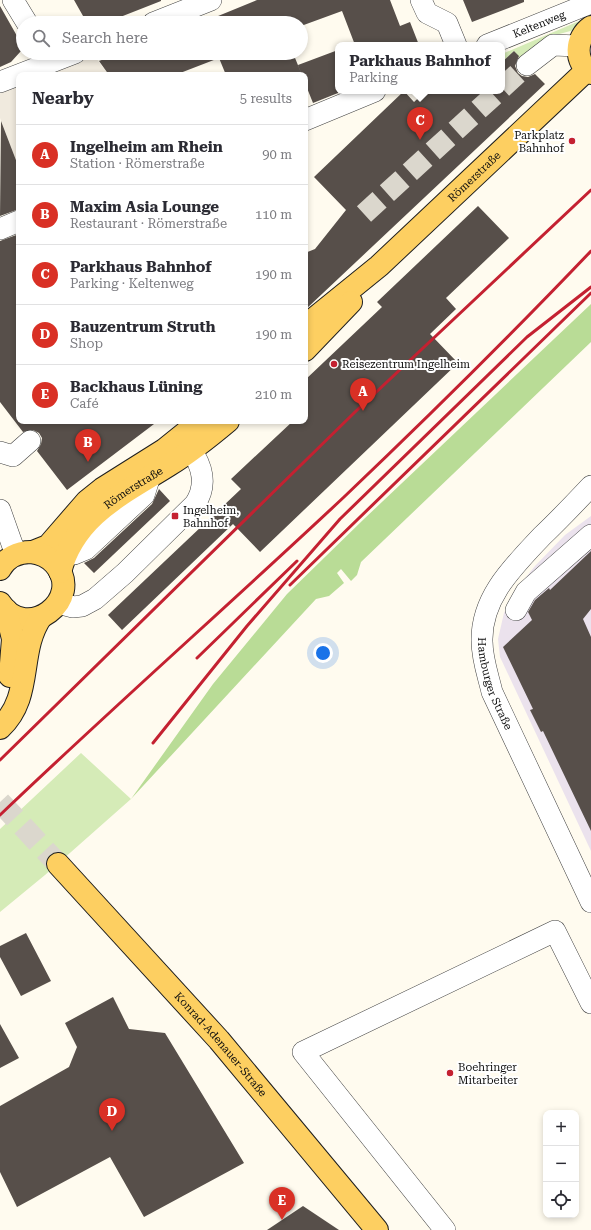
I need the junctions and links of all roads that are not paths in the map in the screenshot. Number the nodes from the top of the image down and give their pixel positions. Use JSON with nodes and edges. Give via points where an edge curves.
{"nodes":[{"id":1,"x":13,"y":0,"type":"edge"},
{"id":2,"x":211,"y":0,"type":"edge"},
{"id":3,"x":421,"y":0,"type":"edge"},
{"id":4,"x":591,"y":4,"type":"edge"},
{"id":5,"x":23,"y":16,"type":"edge"},
{"id":6,"x":170,"y":16,"type":"edge"},
{"id":7,"x":591,"y":27,"type":"edge"},
{"id":8,"x":455,"y":42,"type":"edge"},
{"id":9,"x":495,"y":42,"type":"edge"},
{"id":10,"x":578,"y":46,"type":"junction"},
{"id":11,"x":50,"y":64,"type":"edge"},
{"id":12,"x":527,"y":65,"type":"tunnel mouth"},
{"id":13,"x":28,"y":72,"type":"edge"},
{"id":14,"x":589,"y":72,"type":"edge"},
{"id":15,"x":16,"y":76,"type":"edge"},
{"id":16,"x":0,"y":82,"type":"edge"},
{"id":17,"x":368,"y":94,"type":"edge"},
{"id":18,"x":308,"y":119,"type":"edge"},
{"id":19,"x":16,"y":222,"type":"edge"},
{"id":20,"x":0,"y":229,"type":"edge"},
{"id":21,"x":379,"y":266,"type":"junction"},
{"id":22,"x":308,"y":324,"type":"edge"},
{"id":23,"x":308,"y":347,"type":"edge"},
{"id":24,"x":198,"y":424,"type":"edge"},
{"id":25,"x":223,"y":424,"type":"edge"},
{"id":26,"x":30,"y":441,"type":"dead end"},
{"id":27,"x":187,"y":444,"type":"junction"},
{"id":28,"x":0,"y":452,"type":"edge"},
{"id":29,"x":591,"y":486,"type":"edge"},
{"id":30,"x":0,"y":510,"type":"edge"},
{"id":31,"x":591,"y":535,"type":"edge"},
{"id":32,"x":10,"y":562,"type":"edge"},
{"id":33,"x":63,"y":563,"type":"junction"},
{"id":34,"x":58,"y":603,"type":"junction"},
{"id":35,"x":3,"y":606,"type":"edge"},
{"id":36,"x":516,"y":610,"type":"dead end"},
{"id":37,"x":41,"y":617,"type":"junction"},
{"id":38,"x":0,"y":722,"type":"edge"},
{"id":39,"x":0,"y":728,"type":"edge"},
{"id":40,"x":58,"y":864,"type":"tunnel mouth"},
{"id":41,"x":591,"y":902,"type":"edge"},
{"id":42,"x":591,"y":1003,"type":"edge"},
{"id":43,"x":377,"y":1230,"type":"edge"},
{"id":44,"x":445,"y":1230,"type":"edge"}],
"edges":[{"from":1,"to":5,"type":"street"},
{"from":2,"to":6,"type":"street"},
{"from":3,"to":8,"type":"street","via":[[427,13],[447,23]]},
{"from":4,"to":9,"type":"street","name":"Keltenweg"},
{"from":7,"to":10,"type":"main road","via":[[581,37]]},
{"from":10,"to":12,"type":"street","via":[[553,45]]},
{"from":10,"to":14,"type":"main road","via":[[578,55]]},
{"from":11,"to":13,"type":"street"},
{"from":14,"to":21,"type":"main road","name":"Römerstraße"},
{"from":15,"to":16,"type":"street"},
{"from":17,"to":18,"type":"street"},
{"from":19,"to":20,"type":"street"},
{"from":21,"to":22,"type":"main road","name":"Römerstraße"},
{"from":21,"to":23,"type":"main road","name":"Römerstraße","via":[[362,291]]},
{"from":24,"to":27,"type":"main road","name":"Römerstraße"},
{"from":25,"to":27,"type":"main road","name":"Römerstraße"},
{"from":26,"to":28,"type":"street","via":[[13,456]]},
{"from":27,"to":32,"type":"main road","name":"Römerstraße","via":[[164,450],[102,489],[87,501],[48,546]]},
{"from":27,"to":33,"type":"main road","name":"Römerstraße","via":[[150,476],[93,516],[74,538]]},
{"from":27,"to":34,"type":"street","via":[[199,462],[203,479],[202,494],[195,504],[96,599],[82,606],[73,607]]},
{"from":29,"to":41,"type":"street","name":"Hamburger Straße","via":[[506,575],[488,606],[482,641],[485,667],[492,692]]},
{"from":30,"to":32,"type":"street","via":[[12,544]]},
{"from":31,"to":36,"type":"street","via":[[526,592]]},
{"from":32,"to":33,"type":"main road","via":[[42,555]]},
{"from":33,"to":34,"type":"main road","via":[[63,590]]},
{"from":34,"to":37,"type":"main road","via":[[51,612]]},
{"from":35,"to":37,"type":"main road","via":[[14,616],[24,619]]},
{"from":35,"to":38,"type":"main road","via":[[11,630],[13,649],[9,696]]},
{"from":37,"to":39,"type":"main road","via":[[29,642],[22,692],[10,716]]},
{"from":40,"to":43,"type":"main road","name":"Konrad-Adenauer-Straße","via":[[220,1040]]},
{"from":42,"to":44,"type":"street","via":[[555,931],[303,1052]]}]}
